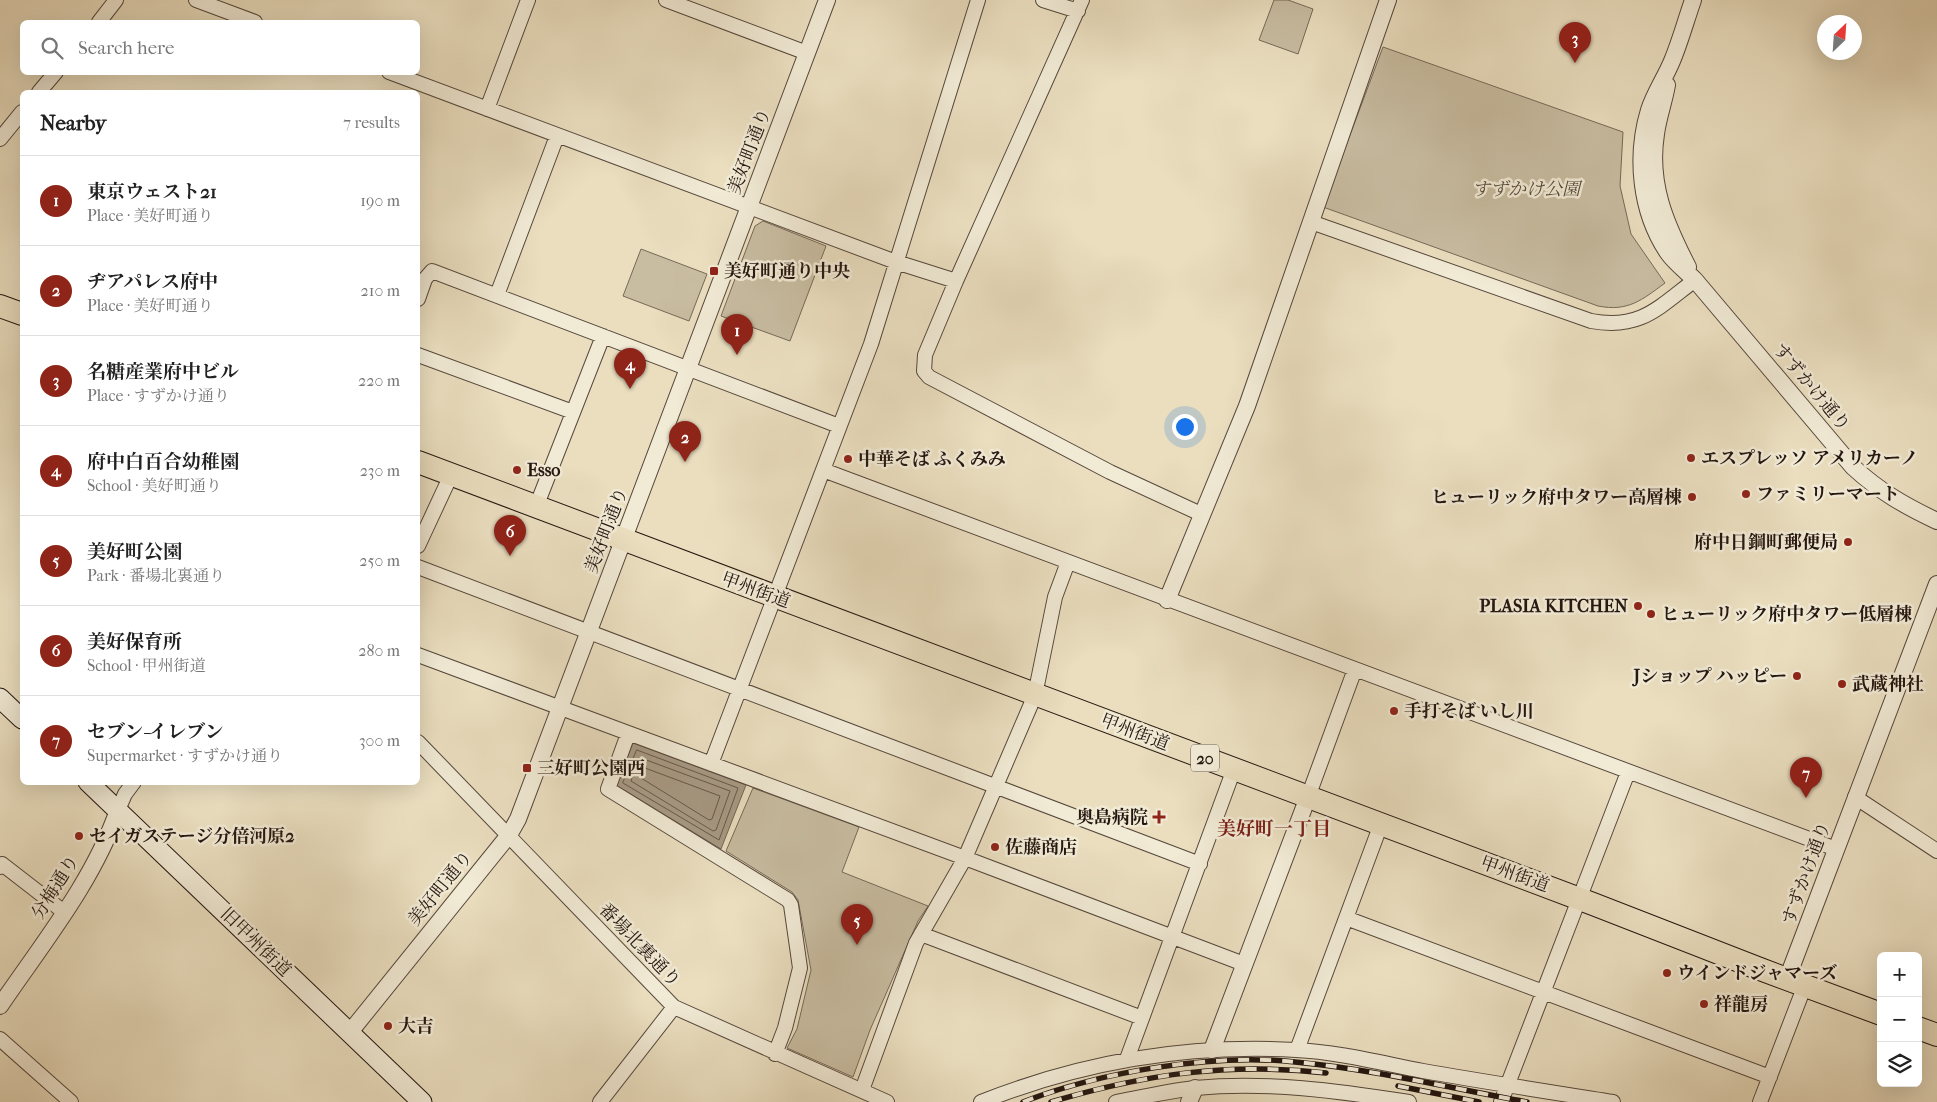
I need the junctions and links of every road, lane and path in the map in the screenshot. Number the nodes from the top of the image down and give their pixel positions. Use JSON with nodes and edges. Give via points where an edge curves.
{"nodes":[{"id":1,"x":116,"y":0,"type":"edge"},
{"id":2,"x":196,"y":0,"type":"edge"},
{"id":3,"x":528,"y":0,"type":"edge"},
{"id":4,"x":666,"y":0,"type":"edge"},
{"id":5,"x":827,"y":0,"type":"edge"},
{"id":6,"x":978,"y":0,"type":"edge"},
{"id":7,"x":1043,"y":0,"type":"edge"},
{"id":8,"x":1388,"y":0,"type":"edge"},
{"id":9,"x":1693,"y":0,"type":"edge"},
{"id":10,"x":1080,"y":5,"type":"edge"},
{"id":11,"x":101,"y":20,"type":"edge"},
{"id":12,"x":250,"y":20,"type":"edge"},
{"id":13,"x":807,"y":53,"type":"junction"},
{"id":14,"x":53,"y":75,"type":"edge"},
{"id":15,"x":398,"y":75,"type":"edge"},
{"id":16,"x":41,"y":90,"type":"edge"},
{"id":17,"x":487,"y":109,"type":"junction"},
{"id":18,"x":20,"y":114,"type":"edge"},
{"id":19,"x":557,"y":136,"type":"junction"},
{"id":20,"x":0,"y":139,"type":"edge"},
{"id":21,"x":748,"y":208,"type":"junction"},
{"id":22,"x":1311,"y":222,"type":"junction"},
{"id":23,"x":896,"y":262,"type":"junction"},
{"id":24,"x":1695,"y":280,"type":"junction"},
{"id":25,"x":956,"y":281,"type":"junction"},
{"id":26,"x":420,"y":293,"type":"edge"},
{"id":27,"x":496,"y":295,"type":"junction"},
{"id":28,"x":0,"y":306,"type":"edge"},
{"id":29,"x":20,"y":313,"type":"edge"},
{"id":30,"x":602,"y":336,"type":"junction"},
{"id":31,"x":420,"y":356,"type":"edge"},
{"id":32,"x":688,"y":368,"type":"junction"},
{"id":33,"x":573,"y":412,"type":"junction"},
{"id":34,"x":839,"y":426,"type":"junction"},
{"id":35,"x":420,"y":463,"type":"edge"},
{"id":36,"x":823,"y":470,"type":"junction"},
{"id":37,"x":451,"y":475,"type":"junction"},
{"id":38,"x":536,"y":507,"type":"junction"},
{"id":39,"x":1201,"y":514,"type":"junction"},
{"id":40,"x":1937,"y":521,"type":"edge"},
{"id":41,"x":623,"y":540,"type":"junction"},
{"id":42,"x":420,"y":542,"type":"edge"},
{"id":43,"x":1068,"y":562,"type":"junction"},
{"id":44,"x":420,"y":568,"type":"edge"},
{"id":45,"x":1937,"y":584,"type":"edge"},
{"id":46,"x":776,"y":597,"type":"junction"},
{"id":47,"x":1167,"y":600,"type":"junction"},
{"id":48,"x":588,"y":633,"type":"junction"},
{"id":49,"x":420,"y":656,"type":"edge"},
{"id":50,"x":1355,"y":669,"type":"junction"},
{"id":51,"x":740,"y":690,"type":"junction"},
{"id":52,"x":1035,"y":694,"type":"junction"},
{"id":53,"x":0,"y":698,"type":"edge"},
{"id":54,"x":560,"y":708,"type":"junction"},
{"id":55,"x":20,"y":717,"type":"edge"},
{"id":56,"x":628,"y":734,"type":"junction"},
{"id":57,"x":420,"y":744,"type":"edge"},
{"id":58,"x":711,"y":764,"type":"junction"},
{"id":59,"x":1234,"y":769,"type":"junction"},
{"id":60,"x":1628,"y":772,"type":"junction"},
{"id":61,"x":91,"y":785,"type":"edge"},
{"id":62,"x":132,"y":785,"type":"edge"},
{"id":63,"x":998,"y":786,"type":"junction"},
{"id":64,"x":1308,"y":797,"type":"junction"},
{"id":65,"x":1855,"y":797,"type":"junction"},
{"id":66,"x":118,"y":810,"type":"junction"},
{"id":67,"x":1381,"y":824,"type":"junction"},
{"id":68,"x":509,"y":835,"type":"junction"},
{"id":69,"x":1836,"y":849,"type":"junction"},
{"id":70,"x":1937,"y":851,"type":"edge"},
{"id":71,"x":965,"y":858,"type":"junction"},
{"id":72,"x":1200,"y":864,"type":"junction"},
{"id":73,"x":0,"y":867,"type":"edge"},
{"id":74,"x":1580,"y":898,"type":"junction"},
{"id":75,"x":64,"y":912,"type":"junction"},
{"id":76,"x":1346,"y":918,"type":"junction"},
{"id":77,"x":921,"y":934,"type":"junction"},
{"id":78,"x":1172,"y":938,"type":"junction"},
{"id":79,"x":1244,"y":964,"type":"junction"},
{"id":80,"x":1796,"y":982,"type":"junction"},
{"id":81,"x":1544,"y":992,"type":"junction"},
{"id":82,"x":0,"y":1006,"type":"edge"},
{"id":83,"x":674,"y":1007,"type":"junction"},
{"id":84,"x":1877,"y":1012,"type":"edge"},
{"id":85,"x":1142,"y":1018,"type":"junction"},
{"id":86,"x":1922,"y":1029,"type":"edge"},
{"id":87,"x":350,"y":1032,"type":"junction"},
{"id":88,"x":1937,"y":1035,"type":"edge"},
{"id":89,"x":0,"y":1039,"type":"edge"},
{"id":90,"x":1212,"y":1050,"type":"junction"},
{"id":91,"x":1296,"y":1050,"type":"junction"},
{"id":92,"x":775,"y":1054,"type":"junction"},
{"id":93,"x":1127,"y":1059,"type":"junction"},
{"id":94,"x":1770,"y":1077,"type":"junction"},
{"id":95,"x":1507,"y":1086,"type":"junction"},
{"id":96,"x":862,"y":1090,"type":"junction"},
{"id":97,"x":1192,"y":1095,"type":"edge"},
{"id":98,"x":71,"y":1102,"type":"edge"},
{"id":99,"x":422,"y":1102,"type":"edge"},
{"id":100,"x":600,"y":1102,"type":"edge"},
{"id":101,"x":887,"y":1102,"type":"edge"},
{"id":102,"x":981,"y":1102,"type":"edge"},
{"id":103,"x":1116,"y":1102,"type":"edge"},
{"id":104,"x":1409,"y":1102,"type":"edge"},
{"id":105,"x":1501,"y":1102,"type":"edge"},
{"id":106,"x":1613,"y":1102,"type":"edge"},
{"id":107,"x":1760,"y":1102,"type":"edge"}],
"edges":[{"from":1,"to":11,"type":"street"},
{"from":2,"to":12,"type":"street"},
{"from":3,"to":17,"type":"street"},
{"from":4,"to":13,"type":"street"},
{"from":5,"to":13,"type":"street","name":"美好町通り"},
{"from":6,"to":23,"type":"street"},
{"from":7,"to":10,"type":"street"},
{"from":8,"to":22,"type":"street"},
{"from":9,"to":24,"type":"street","name":"すずかけ通り","via":[[1645,126],[1642,180],[1650,214],[1662,242],[1669,255]]},
{"from":10,"to":25,"type":"street"},
{"from":13,"to":21,"type":"street","name":"美好町通り"},
{"from":14,"to":16,"type":"street"},
{"from":15,"to":17,"type":"street"},
{"from":17,"to":19,"type":"street"},
{"from":18,"to":20,"type":"street"},
{"from":19,"to":21,"type":"street"},
{"from":19,"to":27,"type":"street"},
{"from":21,"to":23,"type":"street"},
{"from":21,"to":32,"type":"street","name":"美好町通り"},
{"from":22,"to":24,"type":"street","via":[[1591,321],[1625,323],[1640,318]]},
{"from":22,"to":39,"type":"street","via":[[1247,406]]},
{"from":23,"to":25,"type":"street"},
{"from":23,"to":34,"type":"street","via":[[871,344]]},
{"from":24,"to":40,"type":"street","name":"すずかけ通り","via":[[1853,466],[1900,504]]},
{"from":25,"to":39,"type":"street","via":[[925,355],[924,371],[929,376],[1110,472]]},
{"from":26,"to":27,"type":"street","via":[[432,271]]},
{"from":27,"to":30,"type":"street"},
{"from":28,"to":29,"type":"highway"},
{"from":30,"to":32,"type":"street"},
{"from":30,"to":33,"type":"street"},
{"from":31,"to":33,"type":"street"},
{"from":32,"to":34,"type":"street"},
{"from":32,"to":41,"type":"street","name":"美好町通り"},
{"from":33,"to":38,"type":"street"},
{"from":34,"to":36,"type":"street"},
{"from":35,"to":37,"type":"highway","name":"甲州街道","number":"20"},
{"from":36,"to":43,"type":"street"},
{"from":36,"to":46,"type":"street"},
{"from":37,"to":38,"type":"highway","name":"甲州街道","number":"20"},
{"from":37,"to":42,"type":"street"},
{"from":38,"to":41,"type":"highway","name":"甲州街道","number":"20"},
{"from":39,"to":47,"type":"street"},
{"from":41,"to":46,"type":"highway","name":"甲州街道","number":"20"},
{"from":41,"to":48,"type":"street","name":"美好町通り"},
{"from":43,"to":47,"type":"street"},
{"from":43,"to":52,"type":"street","via":[[1055,597]]},
{"from":44,"to":48,"type":"street"},
{"from":45,"to":65,"type":"street","name":"すずかけ通り"},
{"from":46,"to":51,"type":"street"},
{"from":46,"to":52,"type":"highway","name":"甲州街道","number":"20"},
{"from":47,"to":50,"type":"street"},
{"from":48,"to":51,"type":"street"},
{"from":48,"to":54,"type":"street","name":"美好町通り"},
{"from":49,"to":54,"type":"street"},
{"from":50,"to":60,"type":"street"},
{"from":50,"to":64,"type":"street"},
{"from":51,"to":58,"type":"street"},
{"from":51,"to":63,"type":"street"},
{"from":52,"to":59,"type":"highway","name":"甲州街道","number":"20"},
{"from":52,"to":63,"type":"street"},
{"from":53,"to":55,"type":"main road"},
{"from":54,"to":56,"type":"street"},
{"from":54,"to":68,"type":"street","name":"美好町通り"},
{"from":56,"to":58,"type":"street"},
{"from":56,"to":92,"type":"street","via":[[608,789],[752,877],[791,905],[800,968]]},
{"from":57,"to":68,"type":"street","name":"番場北裏通り"},
{"from":58,"to":71,"type":"street"},
{"from":59,"to":64,"type":"highway","name":"甲州街道","number":"20"},
{"from":59,"to":72,"type":"street"},
{"from":60,"to":69,"type":"street"},
{"from":60,"to":74,"type":"street"},
{"from":61,"to":66,"type":"main road","name":"旧甲州街道"},
{"from":62,"to":66,"type":"street","name":"分梅通り"},
{"from":63,"to":71,"type":"street"},
{"from":63,"to":72,"type":"street"},
{"from":64,"to":67,"type":"highway","name":"甲州街道","number":"20"},
{"from":64,"to":79,"type":"street"},
{"from":65,"to":69,"type":"street","name":"すずかけ通り"},
{"from":65,"to":70,"type":"street"},
{"from":66,"to":75,"type":"street","name":"分梅通り","via":[[111,830]]},
{"from":66,"to":87,"type":"main road","name":"旧甲州街道"},
{"from":67,"to":74,"type":"highway","name":"甲州街道","number":"20"},
{"from":67,"to":76,"type":"street"},
{"from":68,"to":83,"type":"street","name":"番場北裏通り"},
{"from":68,"to":87,"type":"street","name":"美好町通り"},
{"from":69,"to":80,"type":"street","name":"すずかけ通り"},
{"from":71,"to":77,"type":"street"},
{"from":71,"to":78,"type":"street"},
{"from":72,"to":78,"type":"street"},
{"from":73,"to":75,"type":"street","via":[[2,864]]},
{"from":74,"to":80,"type":"highway","name":"甲州街道","number":"20"},
{"from":74,"to":81,"type":"street"},
{"from":75,"to":82,"type":"street","name":"分梅通り"},
{"from":76,"to":81,"type":"street"},
{"from":76,"to":91,"type":"street"},
{"from":77,"to":85,"type":"street"},
{"from":77,"to":96,"type":"street"},
{"from":78,"to":79,"type":"street"},
{"from":78,"to":85,"type":"street"},
{"from":79,"to":90,"type":"street"},
{"from":80,"to":84,"type":"highway","name":"甲州街道","number":"20"},
{"from":80,"to":94,"type":"street"},
{"from":81,"to":94,"type":"street"},
{"from":81,"to":95,"type":"street"},
{"from":83,"to":92,"type":"street","name":"番場北裏通り"},
{"from":83,"to":100,"type":"street"},
{"from":85,"to":93,"type":"street"},
{"from":86,"to":88,"type":"highway"},
{"from":87,"to":99,"type":"main road","name":"旧甲州街道"},
{"from":89,"to":98,"type":"street"},
{"from":90,"to":91,"type":"street"},
{"from":90,"to":93,"type":"street"},
{"from":91,"to":95,"type":"street"},
{"from":92,"to":96,"type":"street","name":"番場北裏通り"},
{"from":93,"to":102,"type":"street","via":[[1051,1077]]},
{"from":94,"to":107,"type":"street"},
{"from":95,"to":105,"type":"street"},
{"from":95,"to":106,"type":"street"},
{"from":96,"to":101,"type":"street","name":"番場北裏通り"},
{"from":97,"to":103,"type":"street"},
{"from":97,"to":104,"type":"street","via":[[1246,1086],[1294,1087]]}]}
